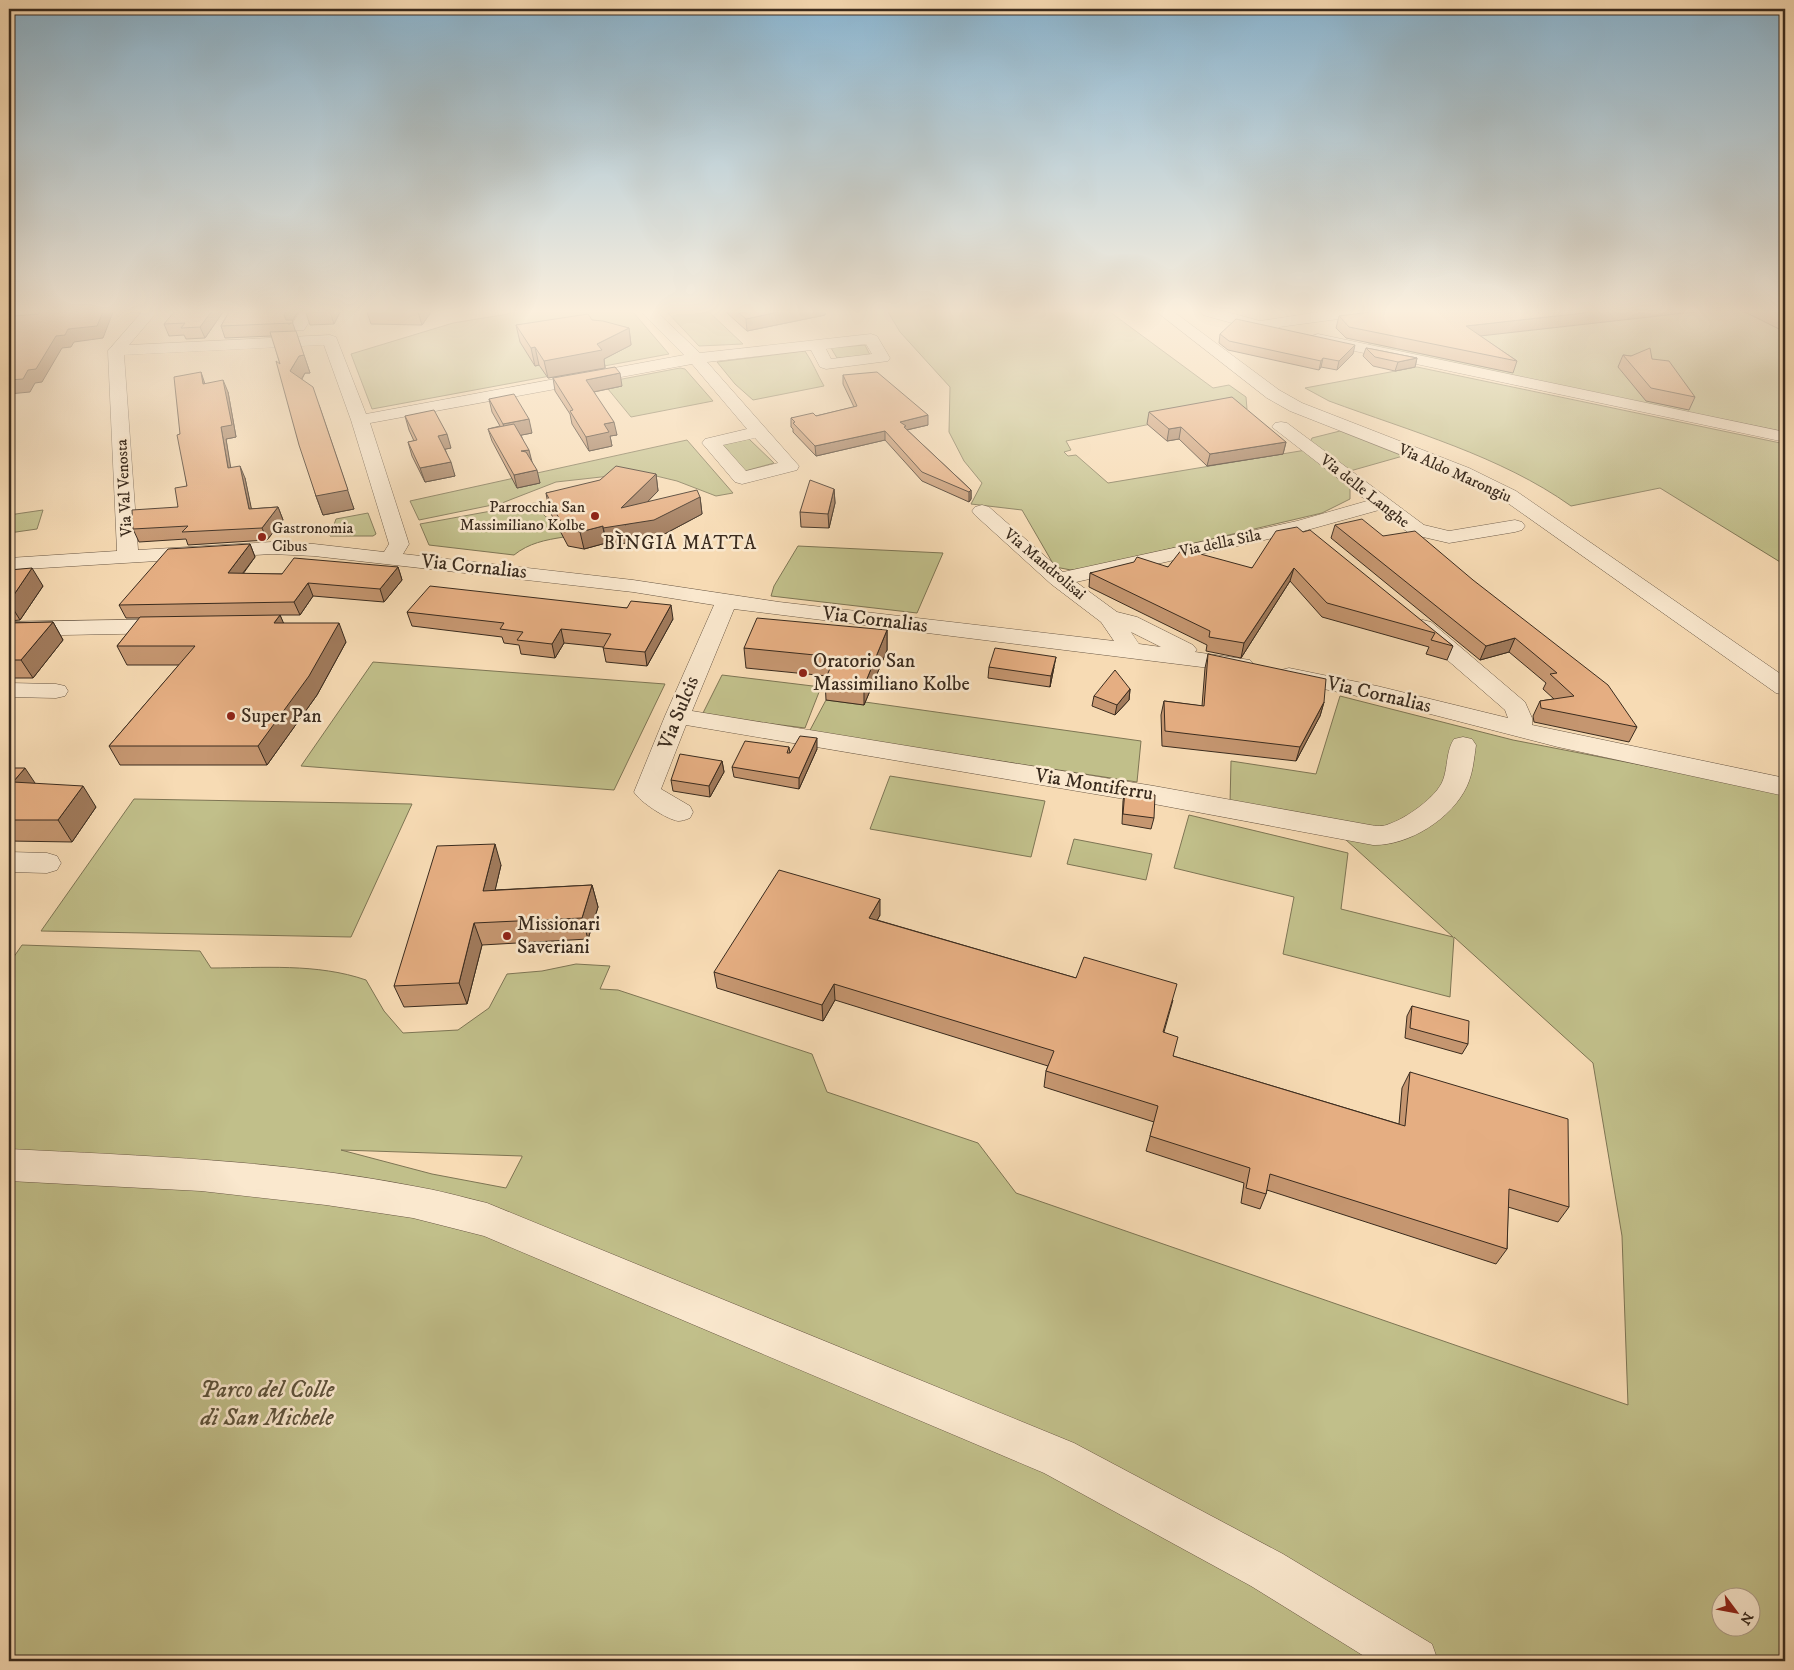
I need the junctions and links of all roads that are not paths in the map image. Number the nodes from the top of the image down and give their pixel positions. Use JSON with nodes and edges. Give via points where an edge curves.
{"nodes":[{"id":1,"x":118,"y":390,"type":"edge"},
{"id":2,"x":349,"y":390,"type":"edge"},
{"id":3,"x":523,"y":390,"type":"edge"},
{"id":4,"x":724,"y":390,"type":"edge"},
{"id":5,"x":1268,"y":390,"type":"edge"},
{"id":6,"x":1292,"y":390,"type":"edge"},
{"id":7,"x":1558,"y":390,"type":"edge"},
{"id":8,"x":360,"y":420,"type":"junction"},
{"id":9,"x":1281,"y":427,"type":"dead end"},
{"id":10,"x":760,"y":431,"type":"dead end"},
{"id":11,"x":1785,"y":437,"type":"edge"},
{"id":12,"x":1380,"y":504,"type":"junction"},
{"id":13,"x":982,"y":510,"type":"dead end"},
{"id":14,"x":1300,"y":526,"type":"junction"},
{"id":15,"x":1515,"y":526,"type":"dead end"},
{"id":16,"x":1323,"y":544,"type":"edge"},
{"id":17,"x":165,"y":554,"type":"junction"},
{"id":18,"x":128,"y":555,"type":"junction"},
{"id":19,"x":390,"y":558,"type":"junction"},
{"id":20,"x":9,"y":564,"type":"edge"},
{"id":21,"x":147,"y":578,"type":"edge"},
{"id":22,"x":1059,"y":579,"type":"junction"},
{"id":23,"x":727,"y":600,"type":"junction"},
{"id":24,"x":121,"y":606,"type":"edge"},
{"id":25,"x":1406,"y":613,"type":"edge"},
{"id":26,"x":1109,"y":616,"type":"junction"},
{"id":27,"x":193,"y":626,"type":"edge"},
{"id":28,"x":102,"y":627,"type":"junction"},
{"id":29,"x":9,"y":630,"type":"edge"},
{"id":30,"x":1132,"y":650,"type":"junction"},
{"id":31,"x":1203,"y":658,"type":"junction"},
{"id":32,"x":1785,"y":667,"type":"edge"},
{"id":33,"x":1785,"y":688,"type":"edge"},
{"id":34,"x":9,"y":690,"type":"edge"},
{"id":35,"x":56,"y":690,"type":"dead end"},
{"id":36,"x":677,"y":716,"type":"junction"},
{"id":37,"x":1520,"y":730,"type":"junction"},
{"id":38,"x":1463,"y":745,"type":"dead end"},
{"id":39,"x":1732,"y":775,"type":"junction"},
{"id":40,"x":1785,"y":776,"type":"edge"},
{"id":41,"x":1785,"y":787,"type":"edge"},
{"id":42,"x":680,"y":812,"type":"dead end"},
{"id":43,"x":9,"y":862,"type":"edge"},
{"id":44,"x":47,"y":863,"type":"dead end"},
{"id":45,"x":9,"y":1165,"type":"edge"},
{"id":46,"x":1415,"y":1661,"type":"edge"}],
"edges":[{"from":1,"to":18,"type":"street","name":"Via Val Venosta"},
{"from":2,"to":8,"type":"street"},
{"from":3,"to":8,"type":"street"},
{"from":4,"to":10,"type":"street"},
{"from":5,"to":33,"type":"street","name":"Via Aldo Marongiu","via":[[1296,407],[1462,472],[1525,505]]},
{"from":6,"to":32,"type":"street","name":"Via Aldo Marongiu","via":[[1524,486]]},
{"from":7,"to":11,"type":"street"},
{"from":8,"to":19,"type":"street","via":[[399,544]]},
{"from":9,"to":12,"type":"street","name":"Via delle Langhe"},
{"from":12,"to":14,"type":"street","name":"Via della Sila"},
{"from":12,"to":15,"type":"street","name":"Via delle Langhe","via":[[1416,530],[1431,535],[1449,537]]},
{"from":13,"to":22,"type":"street","name":"Via Mandrolisai"},
{"from":14,"to":16,"type":"street"},
{"from":14,"to":22,"type":"street","name":"Via della Sila"},
{"from":17,"to":18,"type":"street","name":"Via Cornalias"},
{"from":17,"to":19,"type":"street","name":"Via Cornalias","via":[[272,548]]},
{"from":17,"to":21,"type":"street"},
{"from":18,"to":20,"type":"street","name":"Via Cornalias"},
{"from":19,"to":23,"type":"street","name":"Via Cornalias"},
{"from":22,"to":26,"type":"street","name":"Via Mandrolisai"},
{"from":23,"to":30,"type":"street","name":"Via Cornalias","via":[[779,609]]},
{"from":23,"to":36,"type":"street","name":"Via Sulcis"},
{"from":24,"to":28,"type":"street"},
{"from":25,"to":37,"type":"street","via":[[1516,707]]},
{"from":26,"to":30,"type":"street","name":"Via Mandrolisai"},
{"from":26,"to":31,"type":"street","name":"Via Mandrolisai","via":[[1129,622]]},
{"from":27,"to":28,"type":"street"},
{"from":28,"to":29,"type":"street"},
{"from":30,"to":31,"type":"street","name":"Via Cornalias"},
{"from":31,"to":37,"type":"street","name":"Via Cornalias","via":[[1377,693]]},
{"from":34,"to":35,"type":"street"},
{"from":36,"to":38,"type":"street","name":"Via Montiferru","via":[[1381,836],[1404,828],[1450,792],[1459,770]]},
{"from":36,"to":42,"type":"street","name":"Via Sulcis","via":[[647,792]]},
{"from":37,"to":39,"type":"street","name":"Via Cornalias"},
{"from":39,"to":40,"type":"street","name":"Via Cornalias"},
{"from":39,"to":41,"type":"street","name":"Via Cornalias"},
{"from":43,"to":44,"type":"street"},
{"from":45,"to":46,"type":"street","via":[[240,1179],[414,1202],[487,1220],[1058,1458],[1266,1570]]}]}
